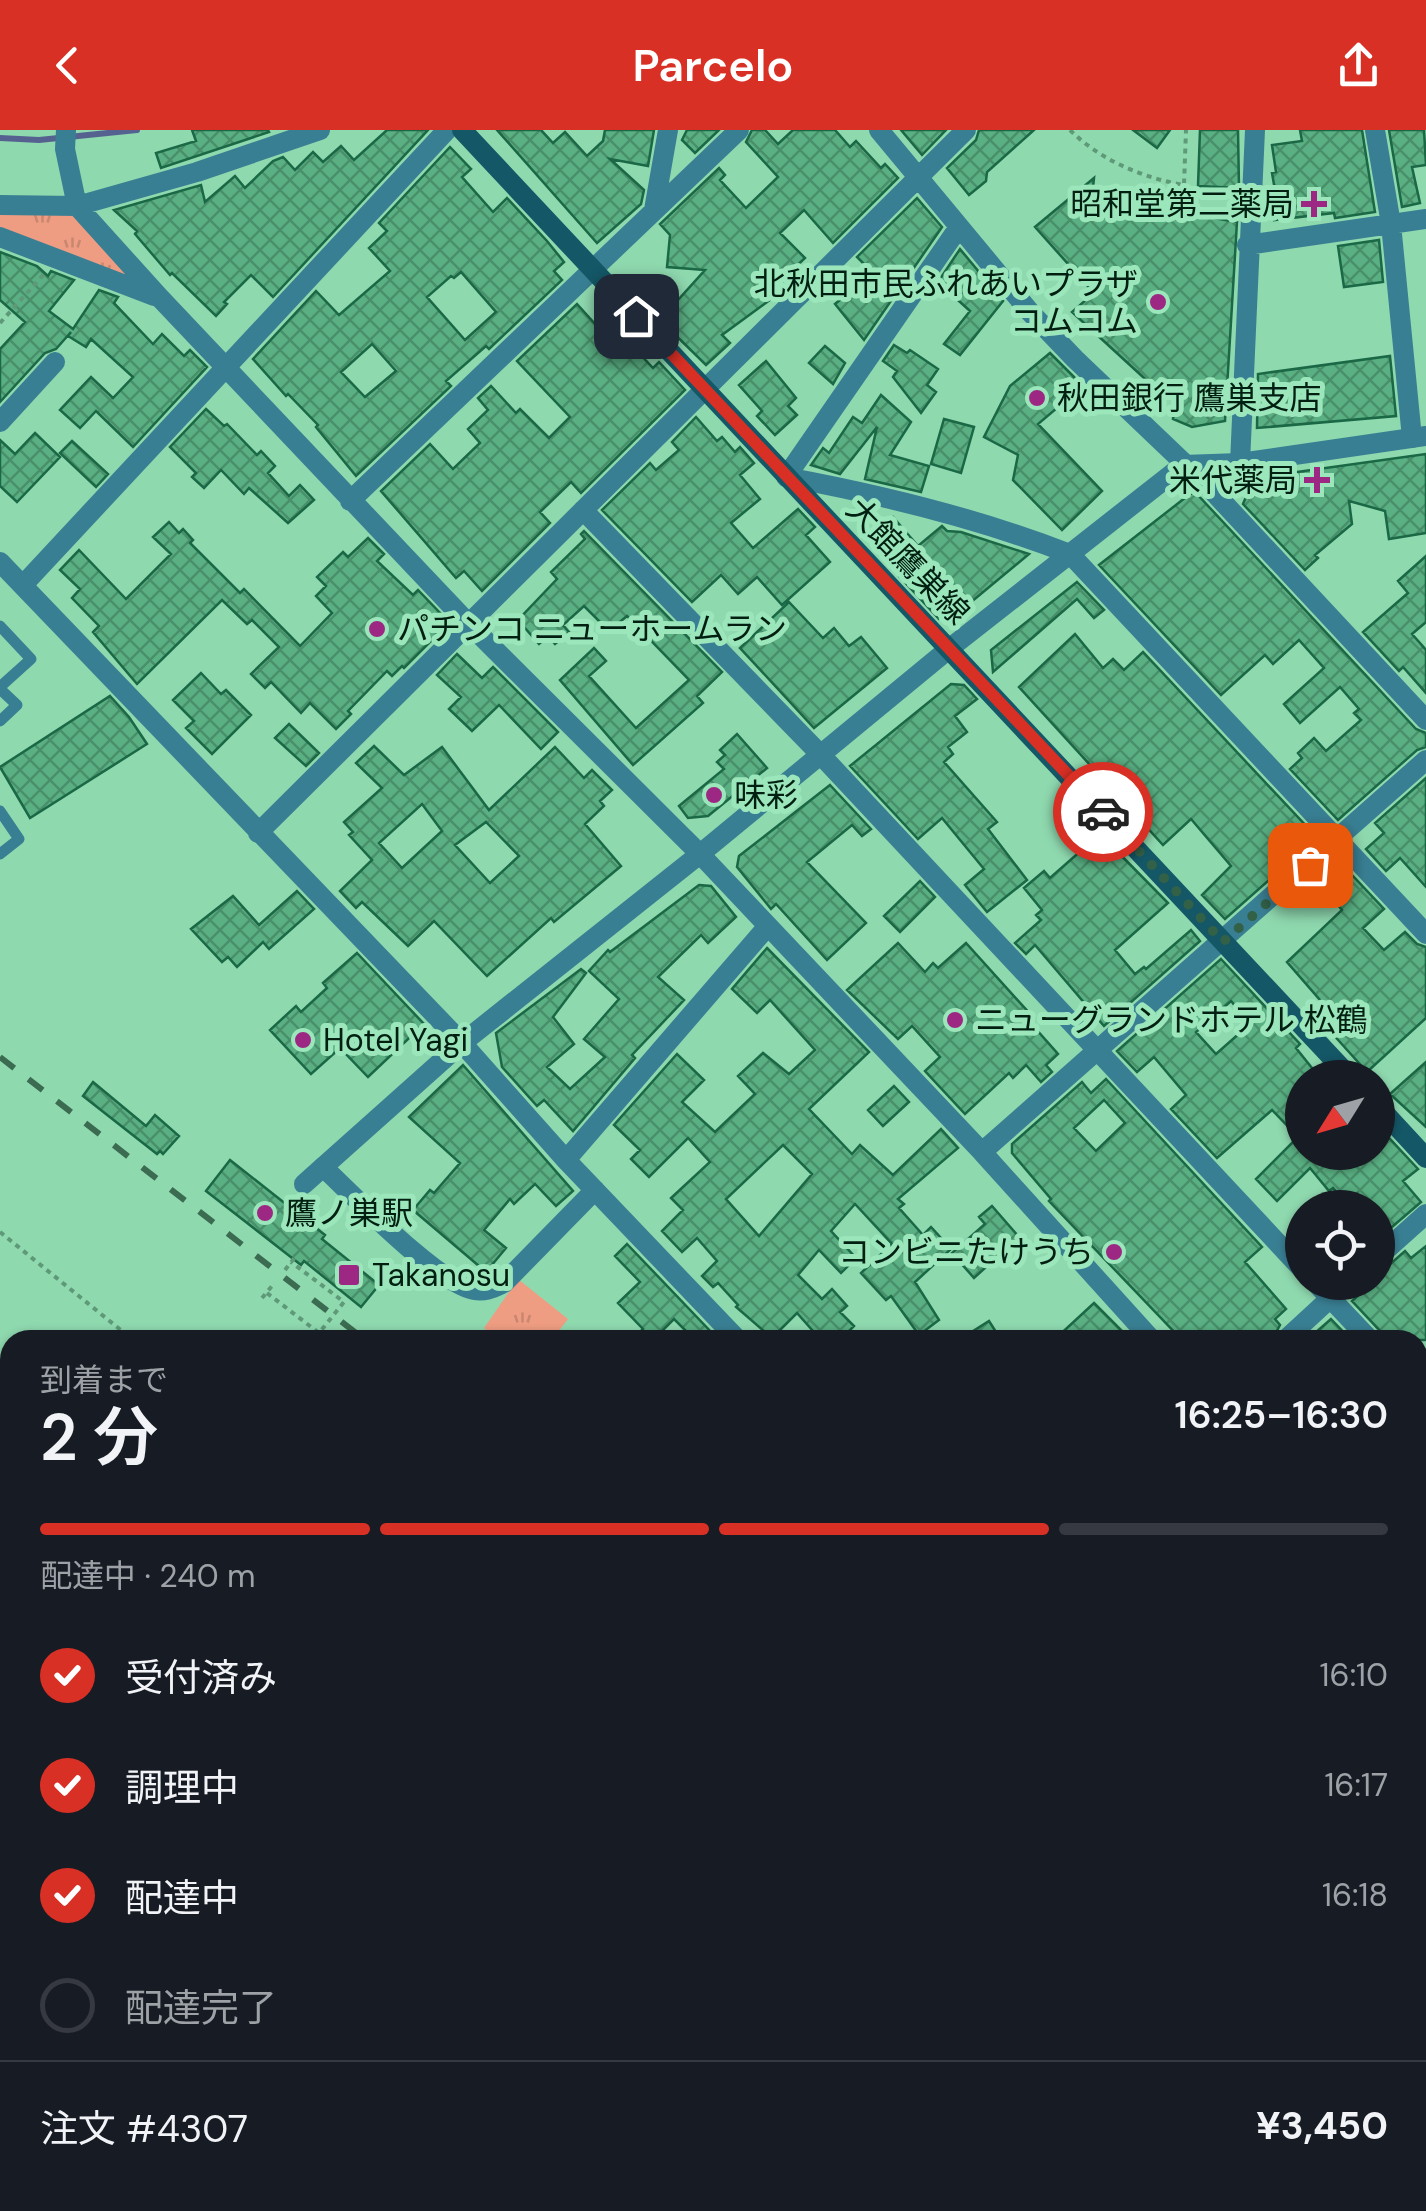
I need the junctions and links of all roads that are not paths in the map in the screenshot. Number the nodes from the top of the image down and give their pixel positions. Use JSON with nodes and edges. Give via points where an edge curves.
{"nodes":[{"id":1,"x":320,"y":130,"type":"edge"},
{"id":2,"x":447,"y":130,"type":"edge"},
{"id":3,"x":462,"y":130,"type":"edge"},
{"id":4,"x":668,"y":130,"type":"edge"},
{"id":5,"x":738,"y":130,"type":"edge"},
{"id":6,"x":879,"y":130,"type":"edge"},
{"id":7,"x":966,"y":130,"type":"edge"},
{"id":8,"x":1255,"y":130,"type":"edge"},
{"id":9,"x":1376,"y":130,"type":"edge"},
{"id":10,"x":66,"y":139,"type":"edge"},
{"id":11,"x":916,"y":177,"type":"junction"},
{"id":12,"x":0,"y":206,"type":"edge"},
{"id":13,"x":78,"y":206,"type":"junction"},
{"id":14,"x":654,"y":210,"type":"junction"},
{"id":15,"x":1426,"y":219,"type":"edge"},
{"id":16,"x":1391,"y":224,"type":"junction"},
{"id":17,"x":959,"y":227,"type":"junction"},
{"id":18,"x":0,"y":237,"type":"edge"},
{"id":19,"x":1248,"y":244,"type":"junction"},
{"id":20,"x":592,"y":269,"type":"junction"},
{"id":21,"x":160,"y":299,"type":"junction"},
{"id":22,"x":55,"y":362,"type":"dead end"},
{"id":23,"x":224,"y":366,"type":"junction"},
{"id":24,"x":704,"y":388,"type":"junction"},
{"id":25,"x":0,"y":422,"type":"edge"},
{"id":26,"x":1419,"y":438,"type":"edge"},
{"id":27,"x":1240,"y":462,"type":"junction"},
{"id":28,"x":1183,"y":464,"type":"junction"},
{"id":29,"x":786,"y":477,"type":"junction"},
{"id":30,"x":350,"y":501,"type":"junction"},
{"id":31,"x":583,"y":510,"type":"junction"},
{"id":32,"x":1070,"y":554,"type":"junction"},
{"id":33,"x":0,"y":562,"type":"edge"},
{"id":34,"x":23,"y":586,"type":"junction"},
{"id":35,"x":467,"y":622,"type":"junction"},
{"id":36,"x":0,"y":626,"type":"edge"},
{"id":37,"x":950,"y":648,"type":"junction"},
{"id":38,"x":0,"y":688,"type":"edge"},
{"id":39,"x":1426,"y":720,"type":"edge"},
{"id":40,"x":0,"y":721,"type":"edge"},
{"id":41,"x":819,"y":753,"type":"junction"},
{"id":42,"x":1426,"y":760,"type":"edge"},
{"id":43,"x":0,"y":810,"type":"edge"},
{"id":44,"x":258,"y":833,"type":"junction"},
{"id":45,"x":1340,"y":840,"type":"junction"},
{"id":46,"x":0,"y":854,"type":"edge"},
{"id":47,"x":700,"y":854,"type":"junction"},
{"id":48,"x":768,"y":927,"type":"junction"},
{"id":49,"x":1426,"y":934,"type":"edge"},
{"id":50,"x":1223,"y":942,"type":"junction"},
{"id":51,"x":462,"y":1043,"type":"junction"},
{"id":52,"x":1099,"y":1052,"type":"junction"},
{"id":53,"x":1334,"y":1060,"type":"edge"},
{"id":54,"x":1395,"y":1124,"type":"edge"},
{"id":55,"x":982,"y":1152,"type":"junction"},
{"id":56,"x":1426,"y":1158,"type":"edge"},
{"id":57,"x":566,"y":1160,"type":"junction"},
{"id":58,"x":323,"y":1167,"type":"junction"},
{"id":59,"x":304,"y":1184,"type":"dead end"},
{"id":60,"x":595,"y":1190,"type":"junction"},
{"id":61,"x":1426,"y":1214,"type":"edge"},
{"id":62,"x":1395,"y":1242,"type":"edge"},
{"id":63,"x":1285,"y":1251,"type":"edge"},
{"id":64,"x":1328,"y":1300,"type":"edge"},
{"id":65,"x":1332,"y":1300,"type":"edge"},
{"id":66,"x":728,"y":1330,"type":"edge"},
{"id":67,"x":1143,"y":1330,"type":"edge"},
{"id":68,"x":1296,"y":1330,"type":"edge"},
{"id":69,"x":1360,"y":1330,"type":"edge"}],
"edges":[{"from":1,"to":13,"type":"street"},
{"from":2,"to":23,"type":"street"},
{"from":3,"to":20,"type":"main road","name":"大館鷹巣線"},
{"from":4,"to":14,"type":"street"},
{"from":5,"to":14,"type":"street"},
{"from":6,"to":11,"type":"street"},
{"from":7,"to":11,"type":"street"},
{"from":8,"to":19,"type":"street"},
{"from":9,"to":16,"type":"street"},
{"from":10,"to":13,"type":"street"},
{"from":11,"to":17,"type":"street"},
{"from":11,"to":24,"type":"street"},
{"from":12,"to":13,"type":"street"},
{"from":13,"to":21,"type":"street"},
{"from":14,"to":20,"type":"street"},
{"from":15,"to":16,"type":"street"},
{"from":16,"to":19,"type":"street"},
{"from":16,"to":26,"type":"street"},
{"from":17,"to":28,"type":"street","via":[[1052,336]]},
{"from":17,"to":29,"type":"street"},
{"from":18,"to":21,"type":"street"},
{"from":19,"to":27,"type":"street"},
{"from":20,"to":24,"type":"main road","name":"大館鷹巣線"},
{"from":20,"to":30,"type":"street"},
{"from":21,"to":23,"type":"street"},
{"from":22,"to":25,"type":"street"},
{"from":23,"to":30,"type":"street"},
{"from":23,"to":34,"type":"street"},
{"from":24,"to":29,"type":"main road","name":"大館鷹巣線"},
{"from":24,"to":31,"type":"street"},
{"from":26,"to":27,"type":"street"},
{"from":27,"to":28,"type":"street"},
{"from":28,"to":32,"type":"street"},
{"from":28,"to":39,"type":"street"},
{"from":29,"to":32,"type":"street","via":[[929,508]]},
{"from":29,"to":37,"type":"main road","name":"大館鷹巣線"},
{"from":30,"to":35,"type":"street"},
{"from":31,"to":35,"type":"street"},
{"from":31,"to":41,"type":"street"},
{"from":32,"to":37,"type":"street"},
{"from":32,"to":45,"type":"street"},
{"from":33,"to":34,"type":"street"},
{"from":34,"to":44,"type":"street"},
{"from":35,"to":44,"type":"street"},
{"from":35,"to":47,"type":"street"},
{"from":36,"to":38,"type":"lane","via":[[31,659]]},
{"from":37,"to":41,"type":"street"},
{"from":37,"to":50,"type":"main road","name":"大館鷹巣線"},
{"from":38,"to":40,"type":"lane","via":[[16,705]]},
{"from":41,"to":47,"type":"street"},
{"from":41,"to":52,"type":"street"},
{"from":42,"to":45,"type":"street"},
{"from":43,"to":46,"type":"lane","via":[[18,839]]},
{"from":44,"to":51,"type":"street"},
{"from":45,"to":49,"type":"street"},
{"from":45,"to":50,"type":"street"},
{"from":47,"to":48,"type":"street"},
{"from":47,"to":51,"type":"street"},
{"from":48,"to":55,"type":"street"},
{"from":48,"to":57,"type":"street"},
{"from":50,"to":52,"type":"street"},
{"from":50,"to":53,"type":"main road","name":"大館鷹巣線"},
{"from":51,"to":57,"type":"street"},
{"from":51,"to":58,"type":"street"},
{"from":52,"to":55,"type":"street"},
{"from":52,"to":63,"type":"street"},
{"from":54,"to":56,"type":"main road"},
{"from":55,"to":67,"type":"street"},
{"from":57,"to":60,"type":"street"},
{"from":58,"to":59,"type":"street"},
{"from":58,"to":60,"type":"street","via":[[406,1245],[471,1290],[504,1283]]},
{"from":60,"to":66,"type":"street"},
{"from":61,"to":62,"type":"street"},
{"from":64,"to":68,"type":"street"},
{"from":65,"to":69,"type":"street"}]}
